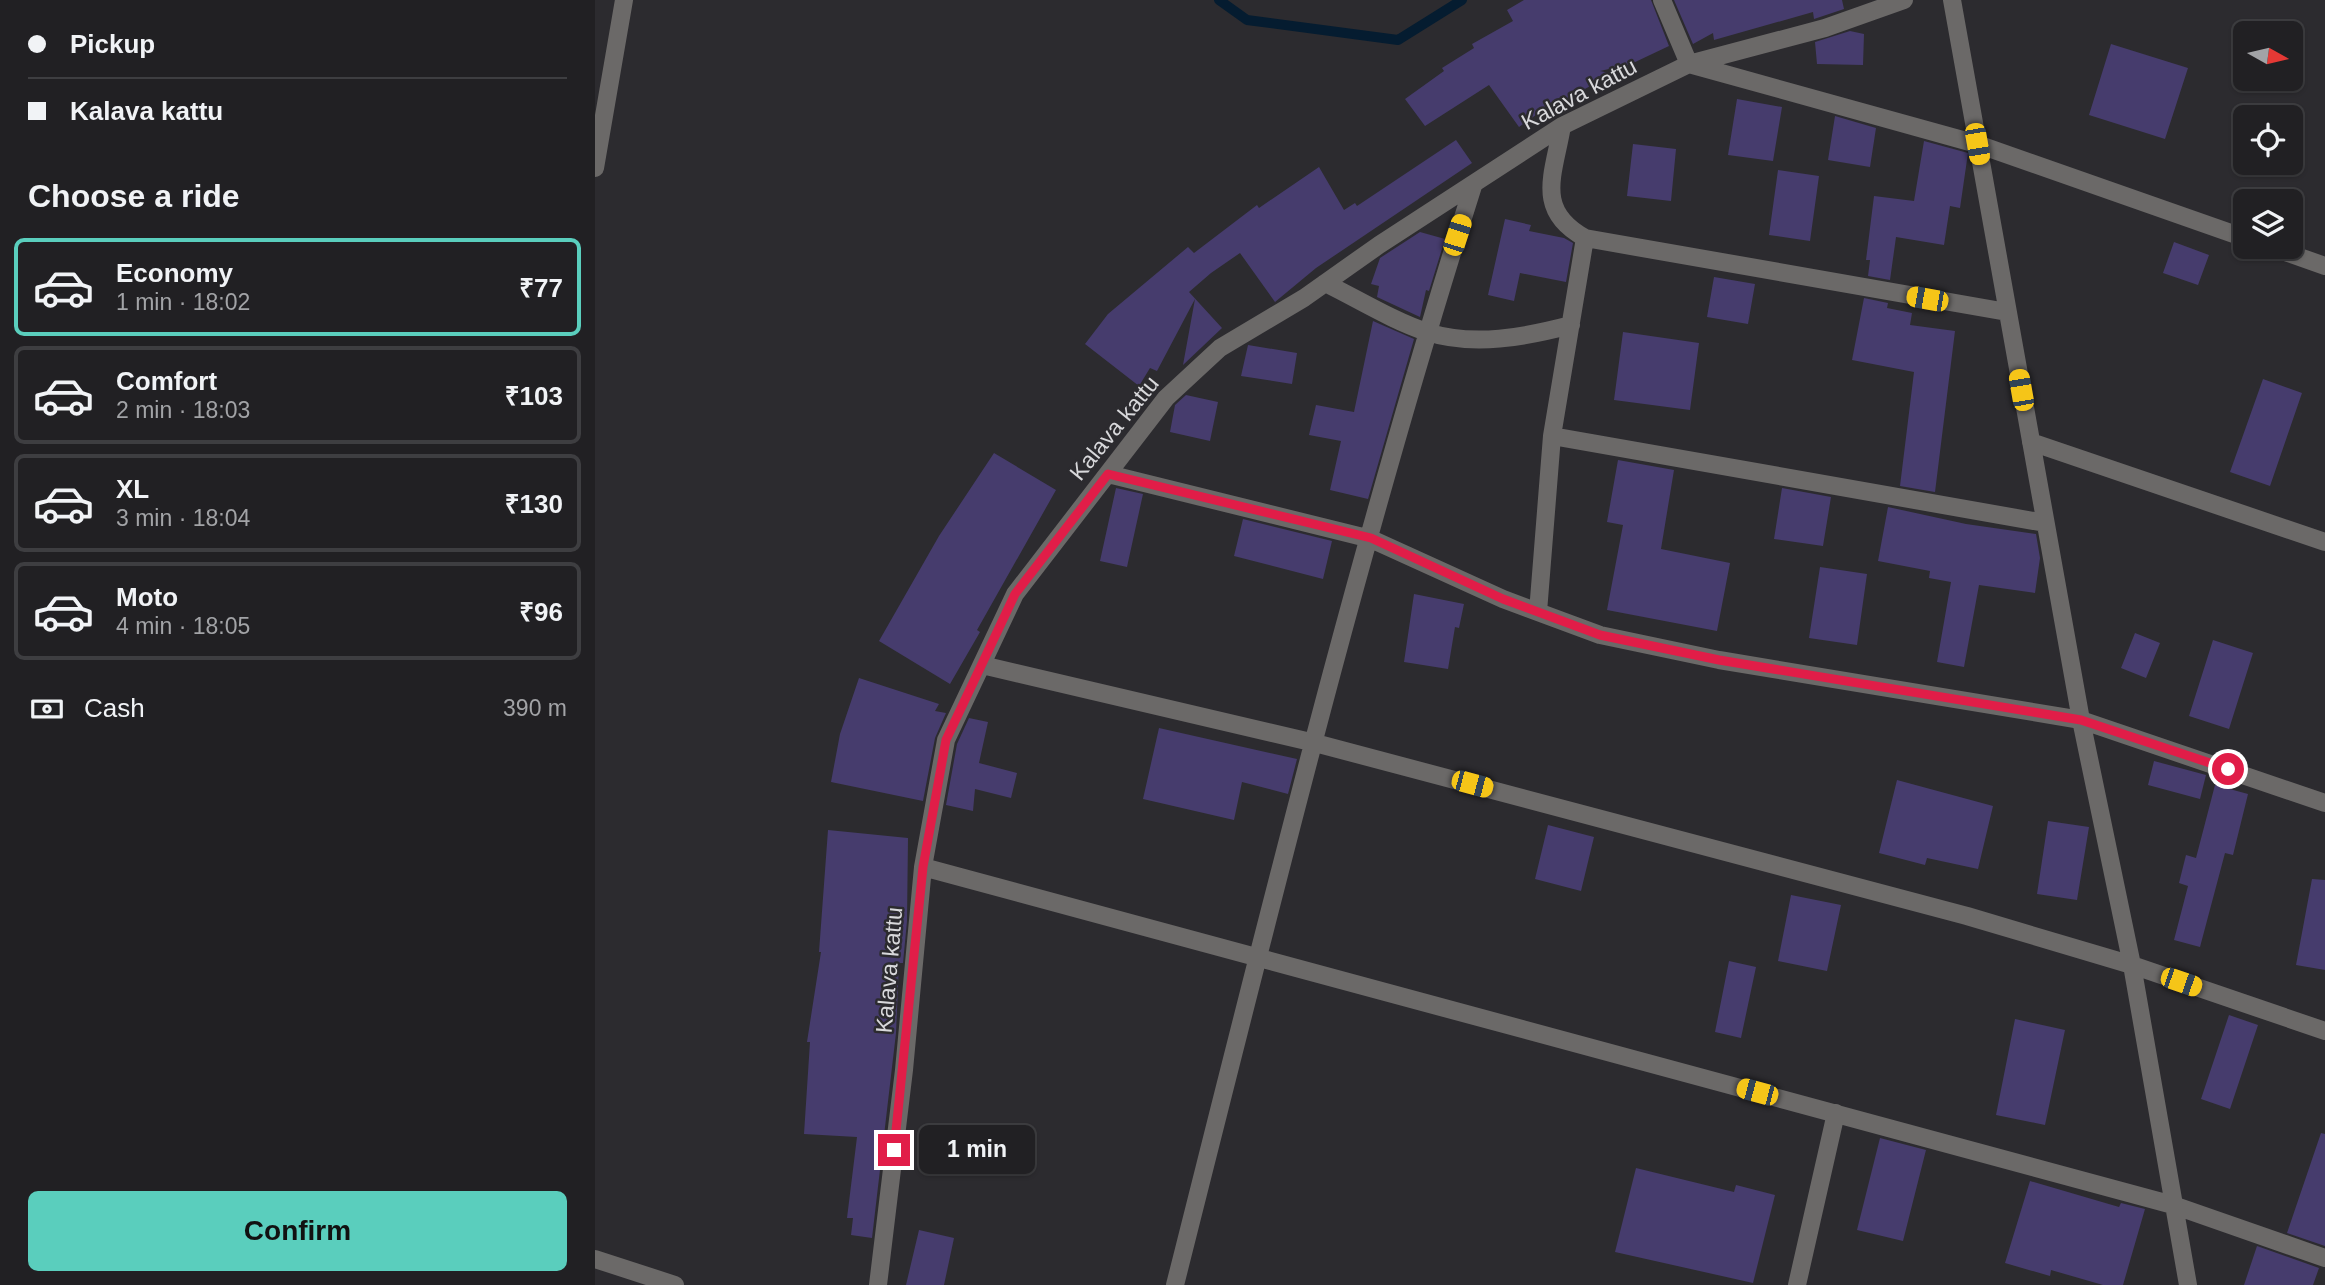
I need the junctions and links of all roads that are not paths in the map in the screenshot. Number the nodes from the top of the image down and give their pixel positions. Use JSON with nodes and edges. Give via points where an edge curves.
{"nodes":[{"id":1,"x":624,"y":0,"type":"edge"},
{"id":2,"x":1662,"y":0,"type":"edge"},
{"id":3,"x":1904,"y":0,"type":"edge"},
{"id":4,"x":1952,"y":0,"type":"edge"},
{"id":5,"x":1689,"y":64,"type":"junction"},
{"id":6,"x":1562,"y":126,"type":"junction"},
{"id":7,"x":1977,"y":144,"type":"junction"},
{"id":8,"x":595,"y":168,"type":"edge"},
{"id":9,"x":1473,"y":186,"type":"junction"},
{"id":10,"x":2233,"y":234,"type":"edge"},
{"id":11,"x":1585,"y":238,"type":"junction"},
{"id":12,"x":2303,"y":258,"type":"edge"},
{"id":13,"x":2325,"y":266,"type":"edge"},
{"id":14,"x":1325,"y":283,"type":"junction"},
{"id":15,"x":2007,"y":312,"type":"junction"},
{"id":16,"x":1571,"y":325,"type":"junction"},
{"id":17,"x":1427,"y":332,"type":"junction"},
{"id":18,"x":1552,"y":436,"type":"junction"},
{"id":19,"x":2031,"y":442,"type":"junction"},
{"id":20,"x":1108,"y":474,"type":"junction"},
{"id":21,"x":2045,"y":523,"type":"junction"},
{"id":22,"x":1371,"y":538,"type":"junction"},
{"id":23,"x":2325,"y":542,"type":"edge"},
{"id":24,"x":1538,"y":612,"type":"junction"},
{"id":25,"x":982,"y":665,"type":"junction"},
{"id":26,"x":2081,"y":720,"type":"junction"},
{"id":27,"x":1315,"y":743,"type":"junction"},
{"id":28,"x":2325,"y":803,"type":"edge"},
{"id":29,"x":923,"y":867,"type":"junction"},
{"id":30,"x":1258,"y":957,"type":"junction"},
{"id":31,"x":2133,"y":965,"type":"junction"},
{"id":32,"x":2325,"y":1031,"type":"edge"},
{"id":33,"x":1836,"y":1113,"type":"junction"},
{"id":34,"x":2173,"y":1205,"type":"junction"},
{"id":35,"x":2325,"y":1258,"type":"edge"},
{"id":36,"x":595,"y":1259,"type":"edge"},
{"id":37,"x":675,"y":1285,"type":"edge"},
{"id":38,"x":878,"y":1285,"type":"edge"},
{"id":39,"x":1175,"y":1285,"type":"edge"},
{"id":40,"x":1797,"y":1285,"type":"edge"},
{"id":41,"x":2188,"y":1285,"type":"edge"}],
"edges":[{"from":1,"to":8,"type":"street"},
{"from":2,"to":5,"type":"street"},
{"from":3,"to":5,"type":"street","name":"Kalava kattu","via":[[1825,28]]},
{"from":4,"to":7,"type":"street"},
{"from":5,"to":6,"type":"street","name":"Kalava kattu"},
{"from":5,"to":7,"type":"street"},
{"from":6,"to":9,"type":"street","name":"Kalava kattu"},
{"from":6,"to":11,"type":"street","via":[[1551,192],[1553,208],[1560,222]]},
{"from":7,"to":10,"type":"street"},
{"from":7,"to":15,"type":"street"},
{"from":9,"to":14,"type":"street","name":"Kalava kattu"},
{"from":9,"to":17,"type":"street"},
{"from":11,"to":15,"type":"street"},
{"from":11,"to":16,"type":"street"},
{"from":12,"to":13,"type":"street"},
{"from":14,"to":17,"type":"street"},
{"from":14,"to":20,"type":"street","name":"Kalava kattu","via":[[1220,348],[1166,398]]},
{"from":15,"to":19,"type":"street"},
{"from":16,"to":17,"type":"street","via":[[1481,340]]},
{"from":16,"to":18,"type":"street"},
{"from":17,"to":22,"type":"street"},
{"from":18,"to":21,"type":"street"},
{"from":18,"to":24,"type":"street"},
{"from":19,"to":21,"type":"street"},
{"from":19,"to":23,"type":"street"},
{"from":20,"to":22,"type":"street"},
{"from":20,"to":25,"type":"street","name":"Kalava kattu","via":[[1015,594]]},
{"from":21,"to":26,"type":"street"},
{"from":22,"to":24,"type":"street"},
{"from":22,"to":27,"type":"street"},
{"from":24,"to":26,"type":"street","via":[[1600,635],[1719,660]]},
{"from":25,"to":27,"type":"street"},
{"from":25,"to":29,"type":"street","name":"Kalava kattu","via":[[946,740]]},
{"from":26,"to":28,"type":"street"},
{"from":26,"to":31,"type":"street"},
{"from":27,"to":30,"type":"street"},
{"from":27,"to":31,"type":"street","via":[[1967,916]]},
{"from":29,"to":30,"type":"street"},
{"from":29,"to":38,"type":"street","name":"Kalava kattu"},
{"from":30,"to":33,"type":"street"},
{"from":30,"to":39,"type":"street"},
{"from":31,"to":32,"type":"street"},
{"from":31,"to":34,"type":"street"},
{"from":33,"to":34,"type":"street"},
{"from":33,"to":40,"type":"street"},
{"from":34,"to":35,"type":"street"},
{"from":34,"to":41,"type":"street"},
{"from":36,"to":37,"type":"street"}]}
